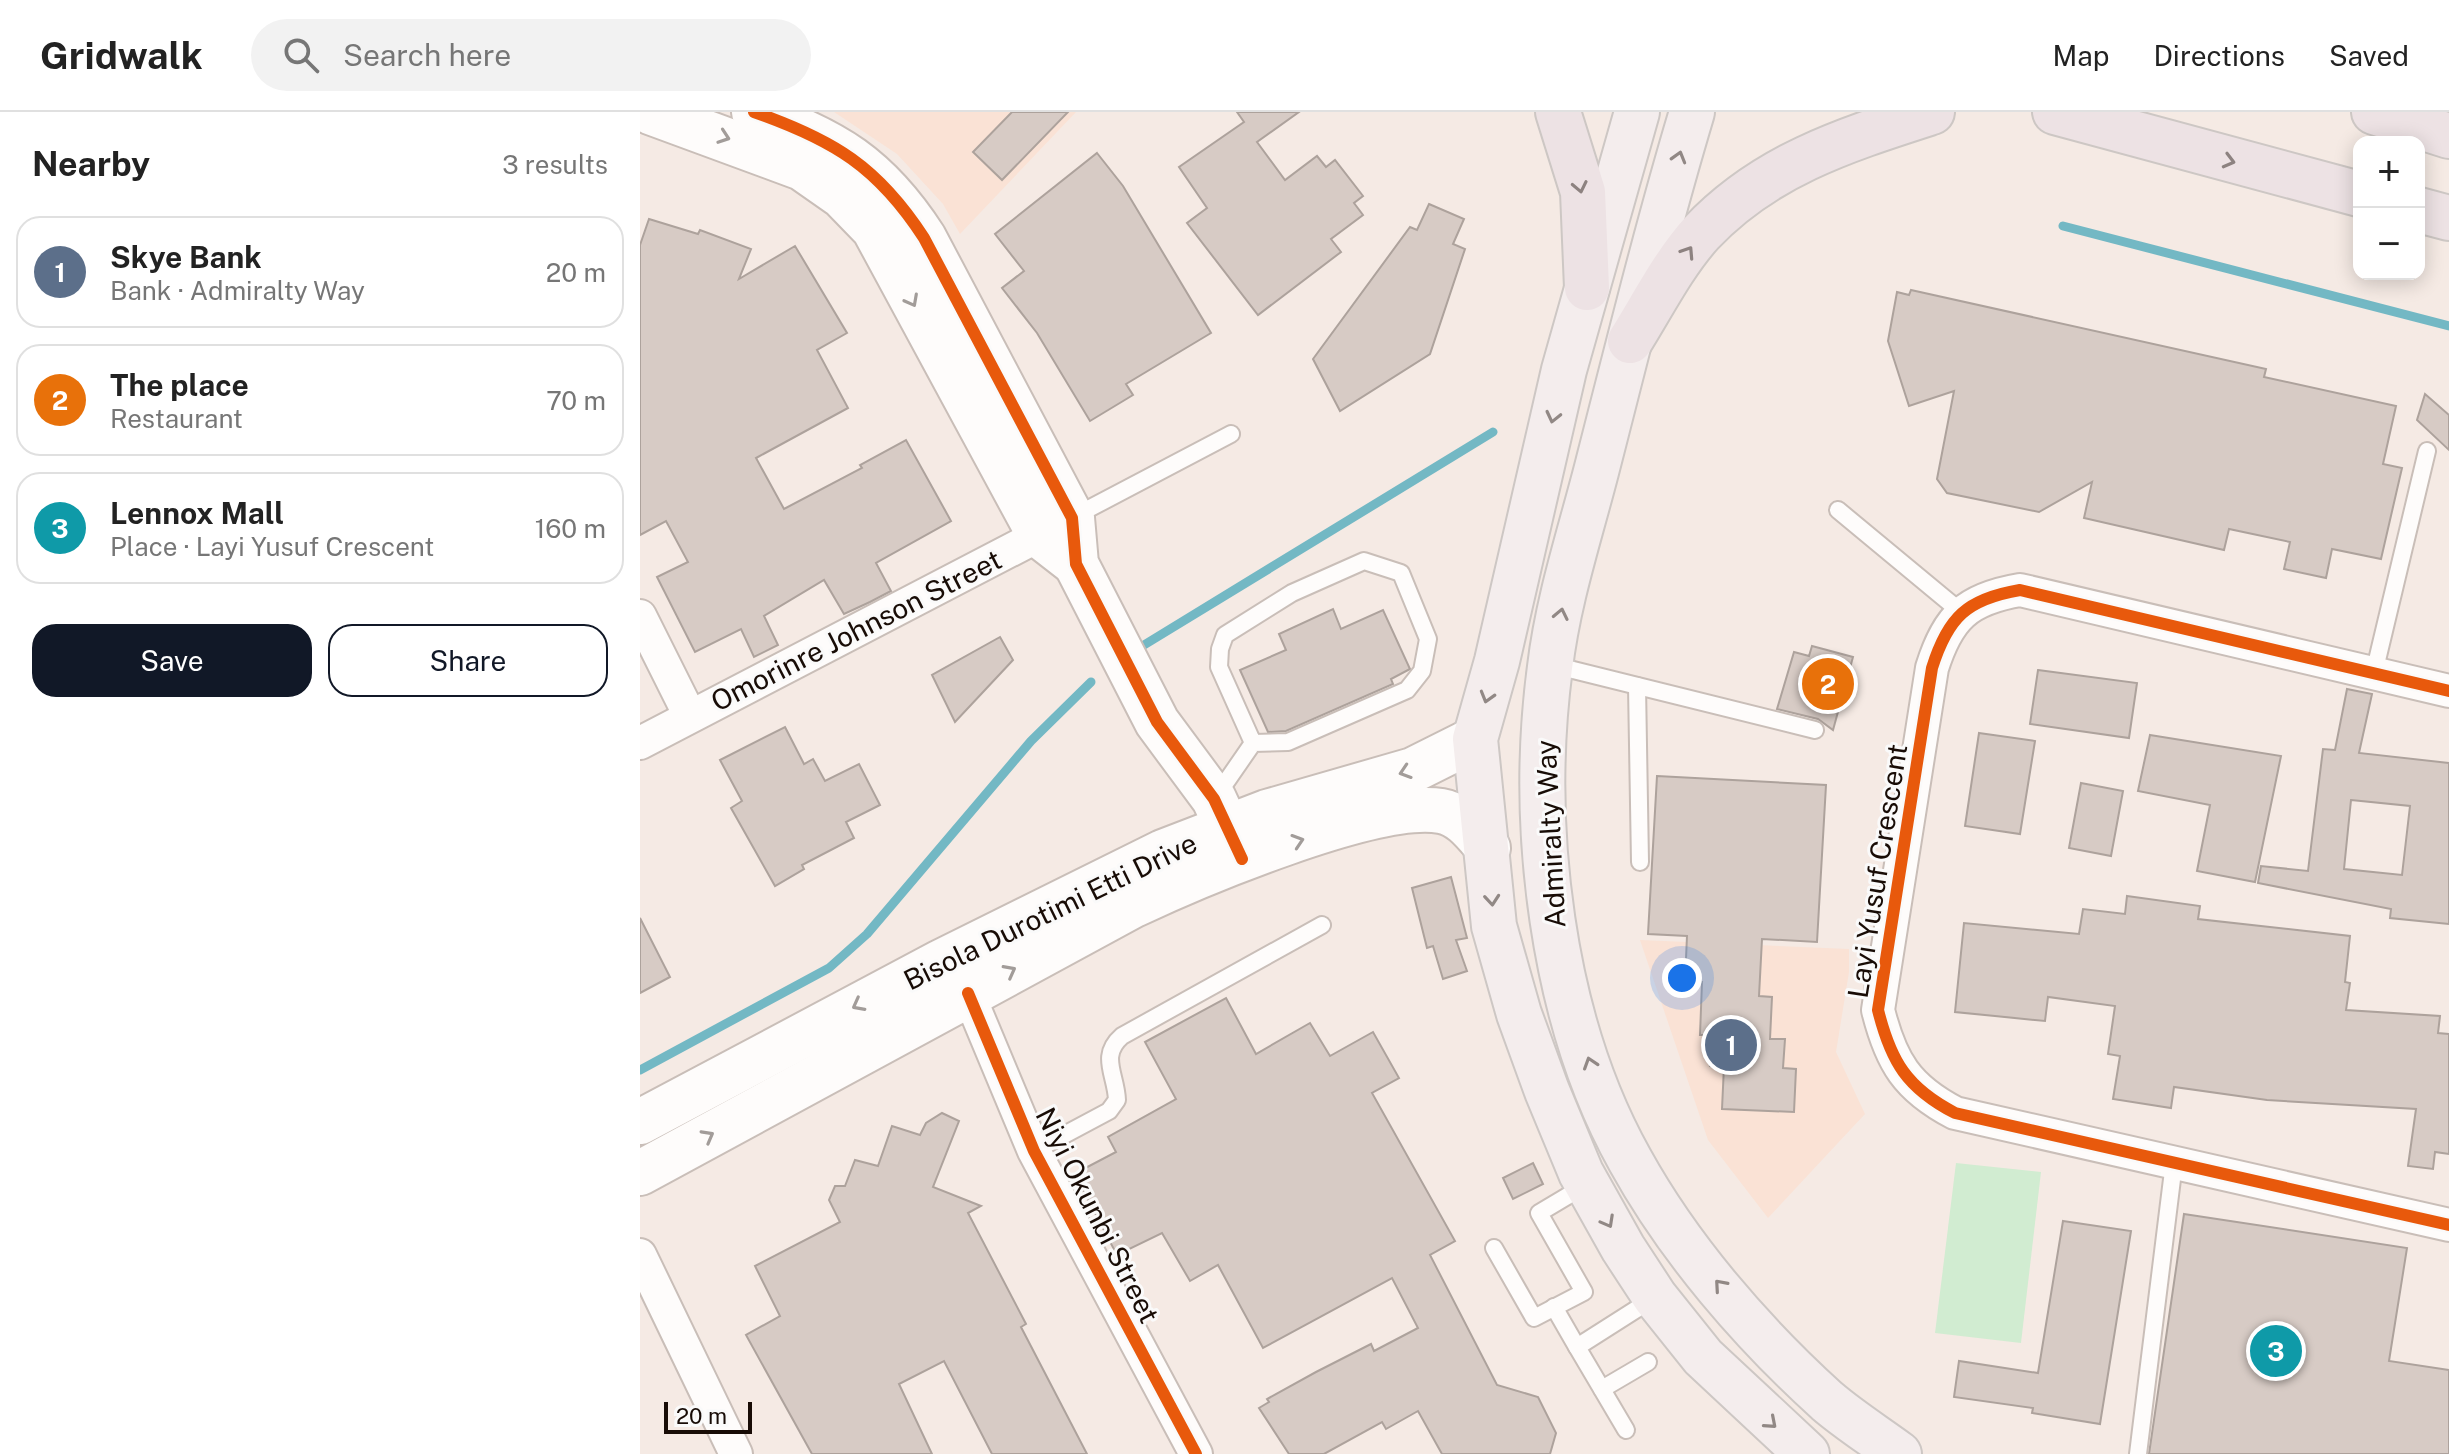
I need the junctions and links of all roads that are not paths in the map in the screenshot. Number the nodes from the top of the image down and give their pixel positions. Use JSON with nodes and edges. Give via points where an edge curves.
{"nodes":[{"id":1,"x":650,"y":112,"type":"edge"},
{"id":2,"x":754,"y":112,"type":"edge"},
{"id":3,"x":1558,"y":112,"type":"edge"},
{"id":4,"x":1637,"y":112,"type":"edge"},
{"id":5,"x":1692,"y":112,"type":"edge"},
{"id":6,"x":1932,"y":112,"type":"edge"},
{"id":7,"x":2055,"y":112,"type":"edge"},
{"id":8,"x":2374,"y":112,"type":"edge"},
{"id":9,"x":2449,"y":136,"type":"edge"},
{"id":10,"x":2353,"y":192,"type":"edge"},
{"id":11,"x":2425,"y":212,"type":"edge"},
{"id":12,"x":2449,"y":218,"type":"edge"},
{"id":13,"x":1587,"y":288,"type":"junction"},
{"id":14,"x":1625,"y":360,"type":"junction"},
{"id":15,"x":1564,"y":370,"type":"junction"},
{"id":16,"x":1231,"y":434,"type":"dead end"},
{"id":17,"x":2427,"y":451,"type":"dead end"},
{"id":18,"x":1838,"y":510,"type":"dead end"},
{"id":19,"x":1056,"y":527,"type":"junction"},
{"id":20,"x":1961,"y":612,"type":"junction"},
{"id":21,"x":640,"y":616,"type":"edge"},
{"id":22,"x":1550,"y":664,"type":"junction"},
{"id":23,"x":2374,"y":673,"type":"junction"},
{"id":24,"x":1637,"y":686,"type":"junction"},
{"id":25,"x":2449,"y":691,"type":"edge"},
{"id":26,"x":690,"y":716,"type":"junction"},
{"id":27,"x":1815,"y":730,"type":"dead end"},
{"id":28,"x":1475,"y":739,"type":"junction"},
{"id":29,"x":640,"y":743,"type":"edge"},
{"id":30,"x":1253,"y":743,"type":"junction"},
{"id":31,"x":1228,"y":828,"type":"junction"},
{"id":32,"x":1488,"y":848,"type":"junction"},
{"id":33,"x":1640,"y":862,"type":"dead end"},
{"id":34,"x":1322,"y":925,"type":"dead end"},
{"id":35,"x":968,"y":993,"type":"junction"},
{"id":36,"x":640,"y":1122,"type":"edge"},
{"id":37,"x":1034,"y":1151,"type":"junction"},
{"id":38,"x":2174,"y":1163,"type":"junction"},
{"id":39,"x":640,"y":1173,"type":"edge"},
{"id":40,"x":1587,"y":1185,"type":"junction"},
{"id":41,"x":2449,"y":1225,"type":"edge"},
{"id":42,"x":1494,"y":1248,"type":"dead end"},
{"id":43,"x":640,"y":1255,"type":"edge"},
{"id":44,"x":1655,"y":1297,"type":"junction"},
{"id":45,"x":1554,"y":1307,"type":"junction"},
{"id":46,"x":1577,"y":1347,"type":"junction"},
{"id":47,"x":1648,"y":1362,"type":"dead end"},
{"id":48,"x":1602,"y":1389,"type":"junction"},
{"id":49,"x":1626,"y":1430,"type":"dead end"},
{"id":50,"x":736,"y":1454,"type":"edge"},
{"id":51,"x":1196,"y":1454,"type":"edge"},
{"id":52,"x":1807,"y":1454,"type":"edge"},
{"id":53,"x":1899,"y":1454,"type":"edge"},
{"id":54,"x":2138,"y":1454,"type":"edge"}],
"edges":[{"from":1,"to":19,"type":"main road","one_way":true,"via":[[802,168],[842,196],[874,229]]},
{"from":2,"to":19,"type":"main road","via":[[851,157],[899,199],[924,238]]},
{"from":3,"to":13,"type":"highway","one_way":true,"via":[[1583,192]]},
{"from":4,"to":13,"type":"main road","name":"Admiralty Way"},
{"from":14,"to":5,"type":"main road","name":"Admiralty Way","one_way":true},
{"from":14,"to":6,"type":"highway","one_way":true,"via":[[1699,235],[1741,195],[1793,162]]},
{"from":7,"to":10,"type":"highway","one_way":true},
{"from":8,"to":9,"type":"highway"},
{"from":11,"to":12,"type":"highway"},
{"from":13,"to":15,"type":"main road","name":"Admiralty Way"},
{"from":14,"to":15,"type":"main road"},
{"from":22,"to":14,"type":"main road","name":"Admiralty Way","one_way":true},
{"from":15,"to":28,"type":"main road","name":"Admiralty Way","one_way":true},
{"from":16,"to":19,"type":"lane"},
{"from":17,"to":23,"type":"lane"},
{"from":18,"to":20,"type":"lane"},
{"from":19,"to":26,"type":"street","name":"Omorinre Johnson Street"},
{"from":19,"to":31,"type":"main road","via":[[1157,722]]},
{"from":20,"to":23,"type":"street","name":"Layi Yusuf Crescent","via":[[1987,596],[2020,590]]},
{"from":20,"to":38,"type":"street","name":"Layi Yusuf Crescent","via":[[1941,638],[1932,668],[1878,1010],[1886,1043],[1904,1076],[1928,1099],[1955,1113]]},
{"from":21,"to":26,"type":"street"},
{"from":22,"to":24,"type":"lane"},
{"from":53,"to":22,"type":"main road","name":"Admiralty Way","one_way":true,"via":[[1829,1402],[1771,1344],[1664,1217],[1628,1157],[1576,1021],[1550,905],[1543,816]]},
{"from":23,"to":25,"type":"street","name":"Layi Yusuf Crescent"},
{"from":24,"to":27,"type":"lane"},
{"from":24,"to":33,"type":"lane"},
{"from":26,"to":29,"type":"street","name":"Omorinre Johnson Street"},
{"from":28,"to":31,"type":"main road","name":"Bisola Durotimi Etti Drive","one_way":true,"via":[[1413,770]]},
{"from":28,"to":32,"type":"main road","name":"Admiralty Way"},
{"from":30,"to":30,"type":"lane","via":[[1219,667],[1225,635],[1292,593],[1364,561],[1401,573],[1428,639],[1422,671],[1407,690],[1288,742]]},
{"from":30,"to":31,"type":"lane"},
{"from":31,"to":32,"type":"main road","one_way":true,"via":[[1410,809],[1444,811],[1465,823]]},
{"from":35,"to":31,"type":"main road","one_way":true,"via":[[1134,905]]},
{"from":31,"to":36,"type":"main road","name":"Bisola Durotimi Etti Drive","one_way":true,"via":[[1163,852],[941,962]]},
{"from":32,"to":40,"type":"main road","name":"Admiralty Way","one_way":true,"via":[[1494,926],[1519,1014]]},
{"from":34,"to":37,"type":"lane","via":[[1122,1036],[1111,1045],[1117,1100],[1109,1111]]},
{"from":35,"to":37,"type":"street","name":"Niyi Okunbi Street"},
{"from":39,"to":35,"type":"main road","one_way":true},
{"from":37,"to":51,"type":"street","name":"Niyi Okunbi Street"},
{"from":38,"to":41,"type":"street","name":"Layi Yusuf Crescent"},
{"from":38,"to":54,"type":"lane"},
{"from":40,"to":44,"type":"main road","name":"Admiralty Way","one_way":true},
{"from":40,"to":45,"type":"lane","via":[[1539,1213],[1584,1292]]},
{"from":42,"to":45,"type":"lane","via":[[1534,1318]]},
{"from":43,"to":50,"type":"street"},
{"from":44,"to":46,"type":"lane"},
{"from":44,"to":52,"type":"main road","name":"Admiralty Way","one_way":true,"via":[[1703,1357]]},
{"from":45,"to":46,"type":"lane"},
{"from":46,"to":48,"type":"lane"},
{"from":47,"to":48,"type":"lane"},
{"from":48,"to":49,"type":"lane"}]}
